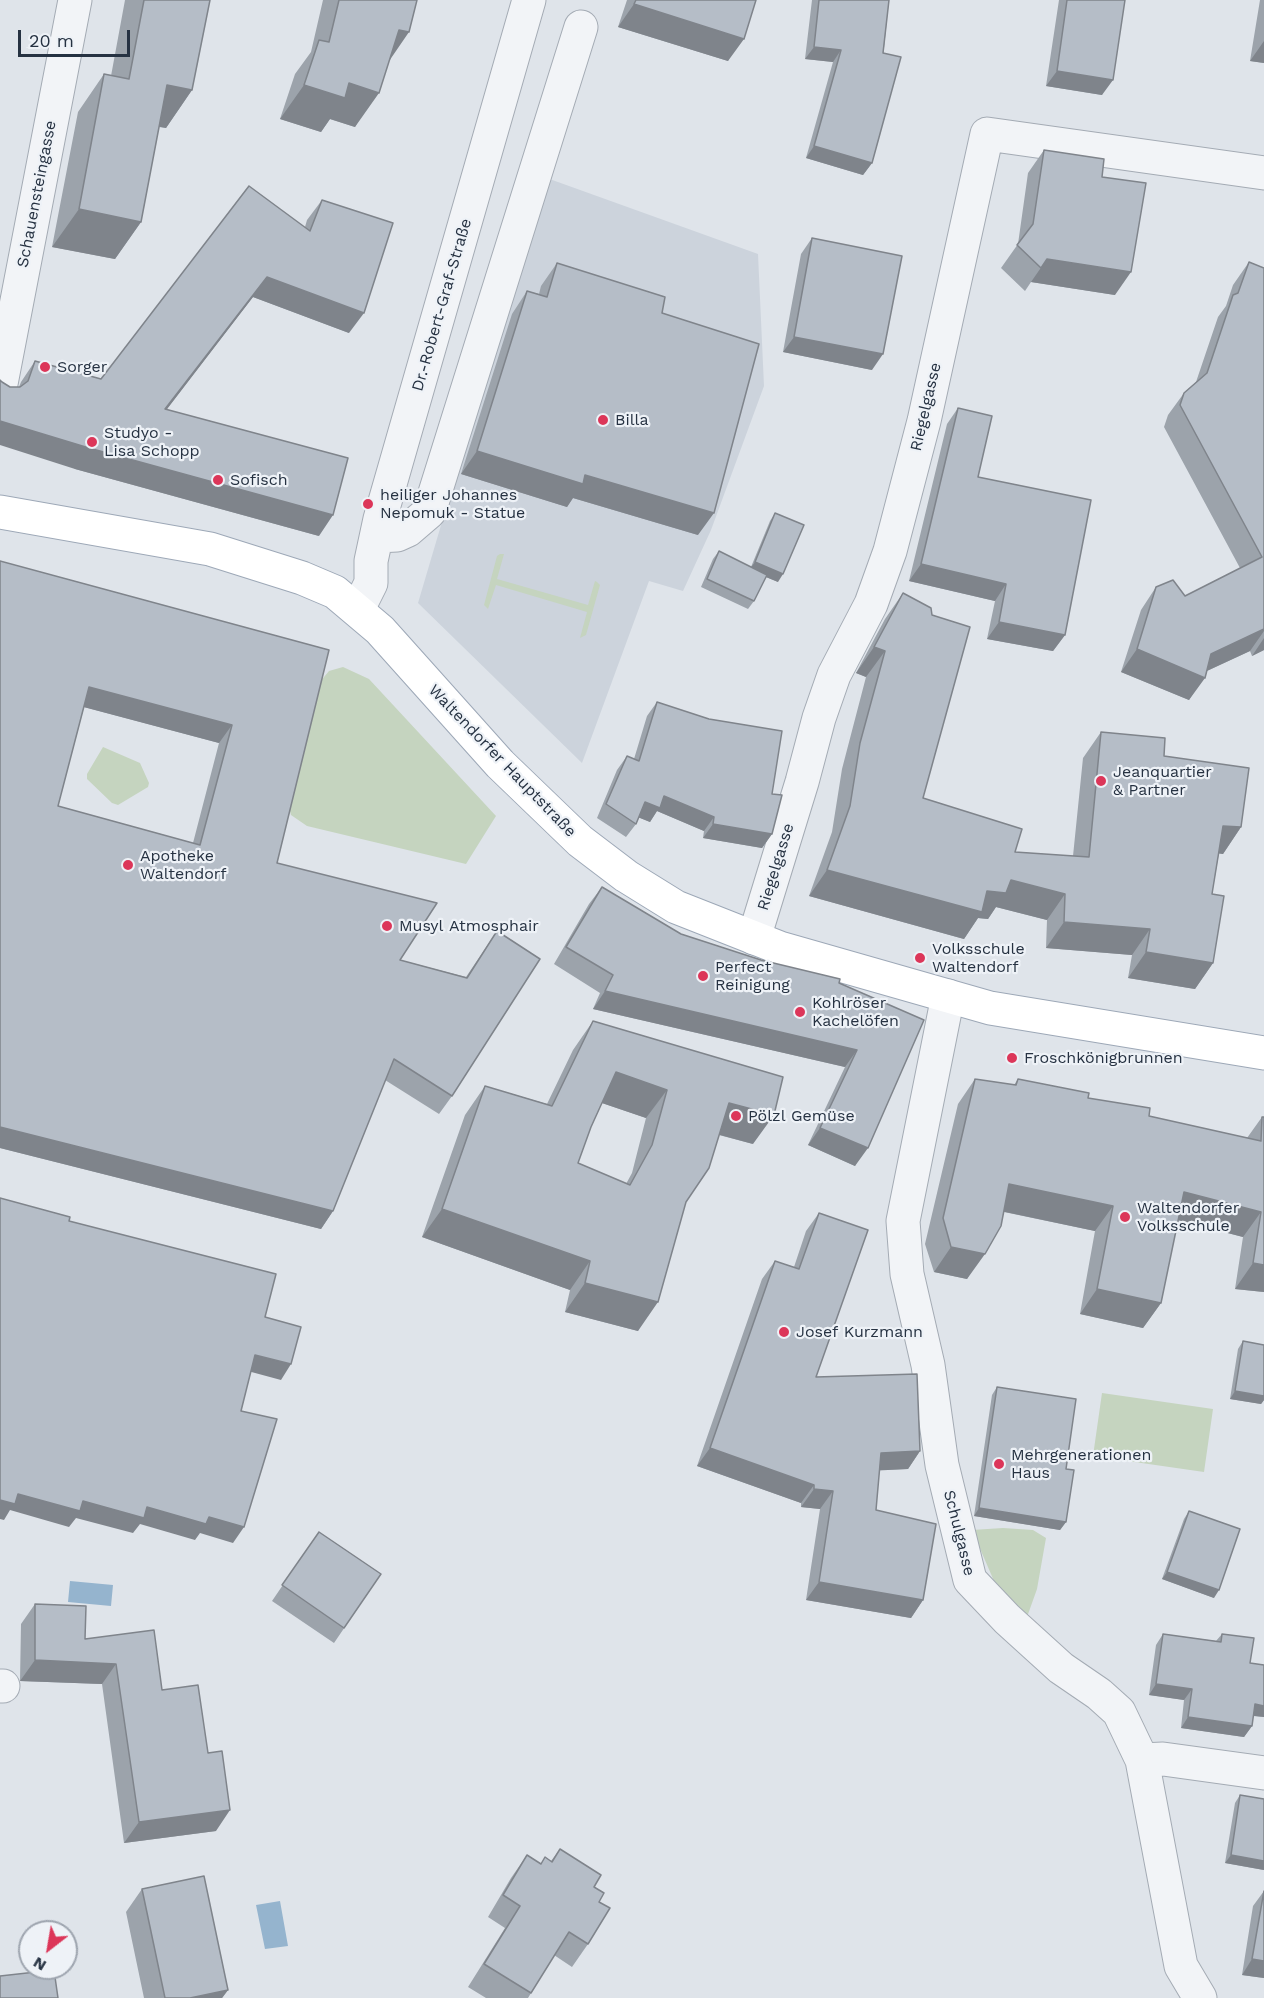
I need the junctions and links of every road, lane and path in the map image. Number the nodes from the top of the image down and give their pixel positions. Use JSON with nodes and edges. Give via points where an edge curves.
{"nodes":[{"id":1,"x":75,"y":0,"type":"edge"},
{"id":2,"x":529,"y":0,"type":"edge"},
{"id":3,"x":581,"y":27,"type":"dead end"},
{"id":4,"x":1264,"y":173,"type":"edge"},
{"id":5,"x":0,"y":389,"type":"edge"},
{"id":6,"x":0,"y":512,"type":"edge"},
{"id":7,"x":378,"y":536,"type":"junction"},
{"id":8,"x":358,"y":609,"type":"junction"},
{"id":9,"x":754,"y":938,"type":"junction"},
{"id":10,"x":948,"y":996,"type":"junction"},
{"id":11,"x":1264,"y":1053,"type":"edge"},
{"id":12,"x":1142,"y":1760,"type":"junction"},
{"id":13,"x":1264,"y":1773,"type":"edge"},
{"id":14,"x":1200,"y":1998,"type":"edge"}],
"edges":[{"from":1,"to":5,"type":"street","name":"Schauensteingasse"},
{"from":2,"to":7,"type":"street","name":"Dr.-Robert-Graf-Straße"},
{"from":3,"to":7,"type":"street","via":[[429,512],[408,530]]},
{"from":4,"to":9,"type":"street","name":"Riegelgasse","via":[[987,134],[924,421],[890,551],[871,604],[825,700]]},
{"from":6,"to":8,"type":"main road","name":"Waltendorfer Hauptstraße","via":[[210,549],[302,578],[335,592]]},
{"from":7,"to":8,"type":"street","name":"Dr.-Robert-Graf-Straße","via":[[370,561],[371,583]]},
{"from":8,"to":9,"type":"main road","name":"Waltendorfer Hauptstraße","via":[[500,764],[580,841],[676,907]]},
{"from":9,"to":10,"type":"main road","name":"Waltendorfer Hauptstraße"},
{"from":10,"to":11,"type":"main road","name":"Waltendorfer Hauptstraße","via":[[1013,1012]]},
{"from":10,"to":12,"type":"street","name":"Schulgasse","via":[[903,1221],[907,1274],[928,1365],[942,1465],[970,1580],[1007,1620],[1061,1668],[1119,1712]]},
{"from":12,"to":13,"type":"street","via":[[1163,1759]]},
{"from":12,"to":14,"type":"street","name":"Schulgasse","via":[[1182,1966]]}]}
